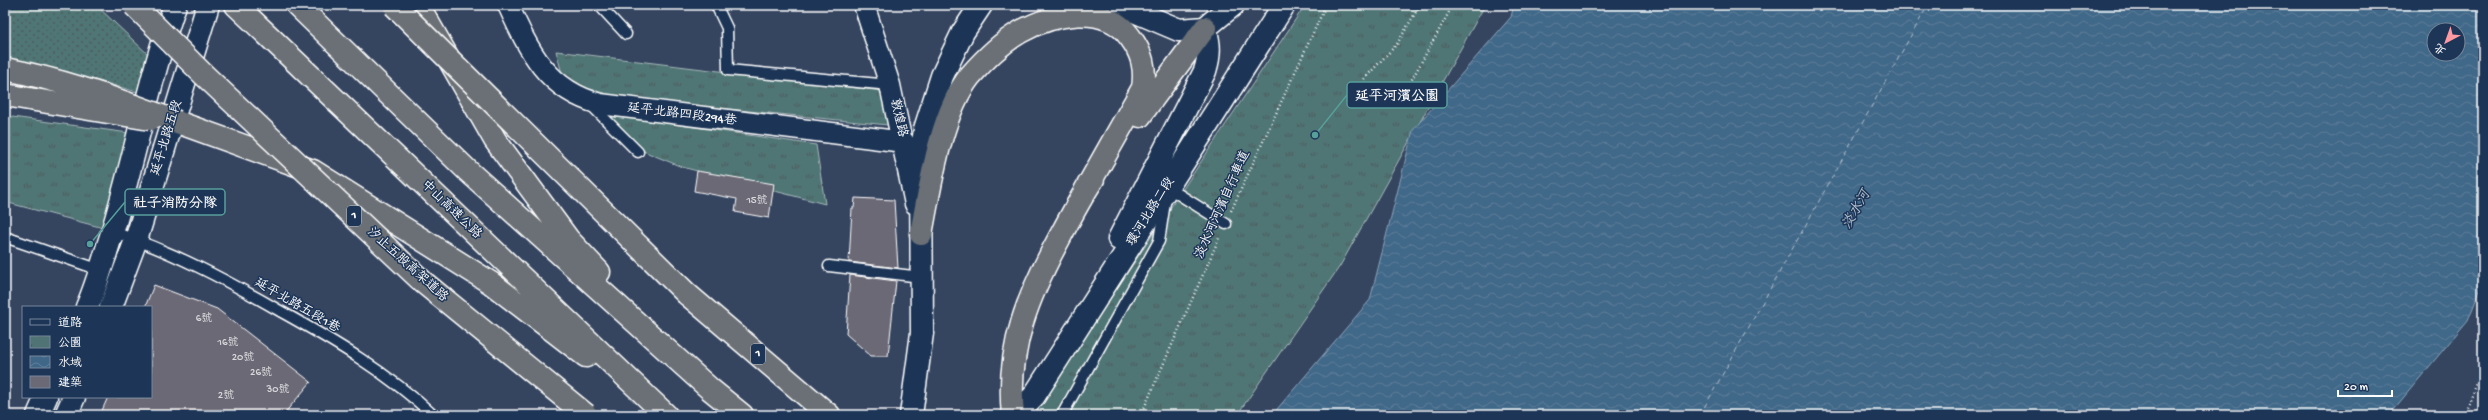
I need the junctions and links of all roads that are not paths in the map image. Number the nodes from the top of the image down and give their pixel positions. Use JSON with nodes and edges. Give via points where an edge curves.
{"nodes":[{"id":1,"x":134,"y":5,"type":"edge"},
{"id":2,"x":208,"y":5,"type":"edge"},
{"id":3,"x":297,"y":5,"type":"edge"},
{"id":4,"x":394,"y":5,"type":"edge"},
{"id":5,"x":508,"y":5,"type":"edge"},
{"id":6,"x":599,"y":5,"type":"edge"},
{"id":7,"x":716,"y":5,"type":"edge"},
{"id":8,"x":864,"y":5,"type":"edge"},
{"id":9,"x":981,"y":5,"type":"edge"},
{"id":10,"x":1120,"y":5,"type":"edge"},
{"id":11,"x":1155,"y":5,"type":"edge"},
{"id":12,"x":1233,"y":5,"type":"edge"},
{"id":13,"x":1284,"y":5,"type":"edge"},
{"id":14,"x":419,"y":7,"type":"edge"},
{"id":15,"x":239,"y":8,"type":"edge"},
{"id":16,"x":172,"y":13,"type":"edge"},
{"id":17,"x":1205,"y":28,"type":"junction"},
{"id":18,"x":626,"y":34,"type":"dead end"},
{"id":19,"x":5,"y":69,"type":"edge"},
{"id":20,"x":890,"y":85,"type":"junction"},
{"id":21,"x":5,"y":95,"type":"edge"},
{"id":22,"x":587,"y":101,"type":"junction"},
{"id":23,"x":177,"y":122,"type":"junction"},
{"id":24,"x":904,"y":142,"type":"junction"},
{"id":25,"x":638,"y":152,"type":"dead end"},
{"id":26,"x":1167,"y":186,"type":"junction"},
{"id":27,"x":1085,"y":191,"type":"junction"},
{"id":28,"x":1226,"y":224,"type":"road end"},
{"id":29,"x":113,"y":232,"type":"junction"},
{"id":30,"x":921,"y":234,"type":"junction"},
{"id":31,"x":5,"y":236,"type":"edge"},
{"id":32,"x":136,"y":240,"type":"junction"},
{"id":33,"x":829,"y":266,"type":"dead end"},
{"id":34,"x":100,"y":270,"type":"junction"},
{"id":35,"x":921,"y":277,"type":"junction"},
{"id":36,"x":122,"y":278,"type":"junction"},
{"id":37,"x":87,"y":306,"type":"edge"},
{"id":38,"x":111,"y":306,"type":"edge"},
{"id":39,"x":1059,"y":356,"type":"junction"},
{"id":40,"x":710,"y":389,"type":"junction"},
{"id":41,"x":46,"y":398,"type":"edge"},
{"id":42,"x":74,"y":398,"type":"edge"},
{"id":43,"x":38,"y":415,"type":"edge"},
{"id":44,"x":66,"y":415,"type":"edge"},
{"id":45,"x":433,"y":415,"type":"edge"},
{"id":46,"x":586,"y":415,"type":"edge"},
{"id":47,"x":665,"y":415,"type":"edge"},
{"id":48,"x":742,"y":415,"type":"edge"},
{"id":49,"x":829,"y":415,"type":"edge"},
{"id":50,"x":911,"y":415,"type":"edge"},
{"id":51,"x":1014,"y":415,"type":"edge"},
{"id":52,"x":1062,"y":415,"type":"edge"}],
"edges":[{"from":1,"to":46,"type":"highway","name":"汐止五股高架道路","number":"1","bridge":true,"via":[[203,74],[424,282]]},
{"from":2,"to":32,"type":"main road","name":"延平北路五段"},
{"from":3,"to":40,"type":"highway","via":[[468,171]]},
{"from":4,"to":49,"type":"highway","number":"1","bridge":true,"via":[[687,294]]},
{"from":5,"to":22,"type":"street","name":"延平北路四段294巷","via":[[529,50],[549,76],[570,93]]},
{"from":6,"to":18,"type":"lane"},
{"from":7,"to":20,"type":"lane","via":[[727,28],[728,70]]},
{"from":8,"to":20,"type":"street","name":"敦煌路"},
{"from":9,"to":30,"type":"main road","via":[[963,32],[942,76],[925,129],[921,158]]},
{"from":10,"to":17,"type":"main road","via":[[1179,30]]},
{"from":11,"to":17,"type":"main road"},
{"from":12,"to":17,"type":"main road"},
{"from":13,"to":26,"type":"main road","name":"環河北路二段"},
{"from":14,"to":40,"type":"highway","via":[[495,140],[568,239]]},
{"from":15,"to":47,"type":"highway","name":"中山高速公路"},
{"from":16,"to":29,"type":"main road","via":[[158,54],[137,149]]},
{"from":17,"to":27,"type":"highway"},
{"from":17,"to":39,"type":"main road","via":[[1210,57],[1205,71]]},
{"from":19,"to":23,"type":"highway","bridge":true,"via":[[125,101]]},
{"from":20,"to":24,"type":"street","name":"敦煌路"},
{"from":21,"to":23,"type":"highway","bridge":true,"via":[[122,116]]},
{"from":22,"to":24,"type":"street","name":"延平北路四段294巷"},
{"from":22,"to":25,"type":"lane"},
{"from":23,"to":47,"type":"highway","bridge":true,"via":[[313,171],[491,283]]},
{"from":24,"to":30,"type":"street","name":"敦煌路"},
{"from":26,"to":28,"type":"lane"},
{"from":26,"to":39,"type":"main road","name":"環河北路二段"},
{"from":26,"to":52,"type":"lane","via":[[1159,241]]},
{"from":27,"to":30,"type":"highway","via":[[1143,88],[1145,75],[1138,48],[1127,32],[1113,21],[1096,15],[1065,15],[1020,32],[990,55],[969,78],[956,100],[935,162]]},
{"from":27,"to":51,"type":"highway","via":[[1036,279],[1015,342],[1011,371]]},
{"from":29,"to":32,"type":"lane","name":"延平北路五段1巷"},
{"from":29,"to":34,"type":"main road"},
{"from":30,"to":35,"type":"main road"},
{"from":31,"to":34,"type":"lane"},
{"from":32,"to":36,"type":"main road","name":"延平北路五段"},
{"from":32,"to":45,"type":"lane","name":"延平北路五段1巷","via":[[215,274],[316,332],[406,390]]},
{"from":33,"to":35,"type":"lane"},
{"from":34,"to":36,"type":"lane"},
{"from":34,"to":37,"type":"main road"},
{"from":35,"to":50,"type":"main road","via":[[922,333]]},
{"from":36,"to":38,"type":"main road","name":"延平北路五段"},
{"from":39,"to":51,"type":"main road","name":"環河北路二段","via":[[1034,396]]},
{"from":40,"to":48,"type":"highway"},
{"from":41,"to":43,"type":"main road"},
{"from":42,"to":44,"type":"main road"}]}
